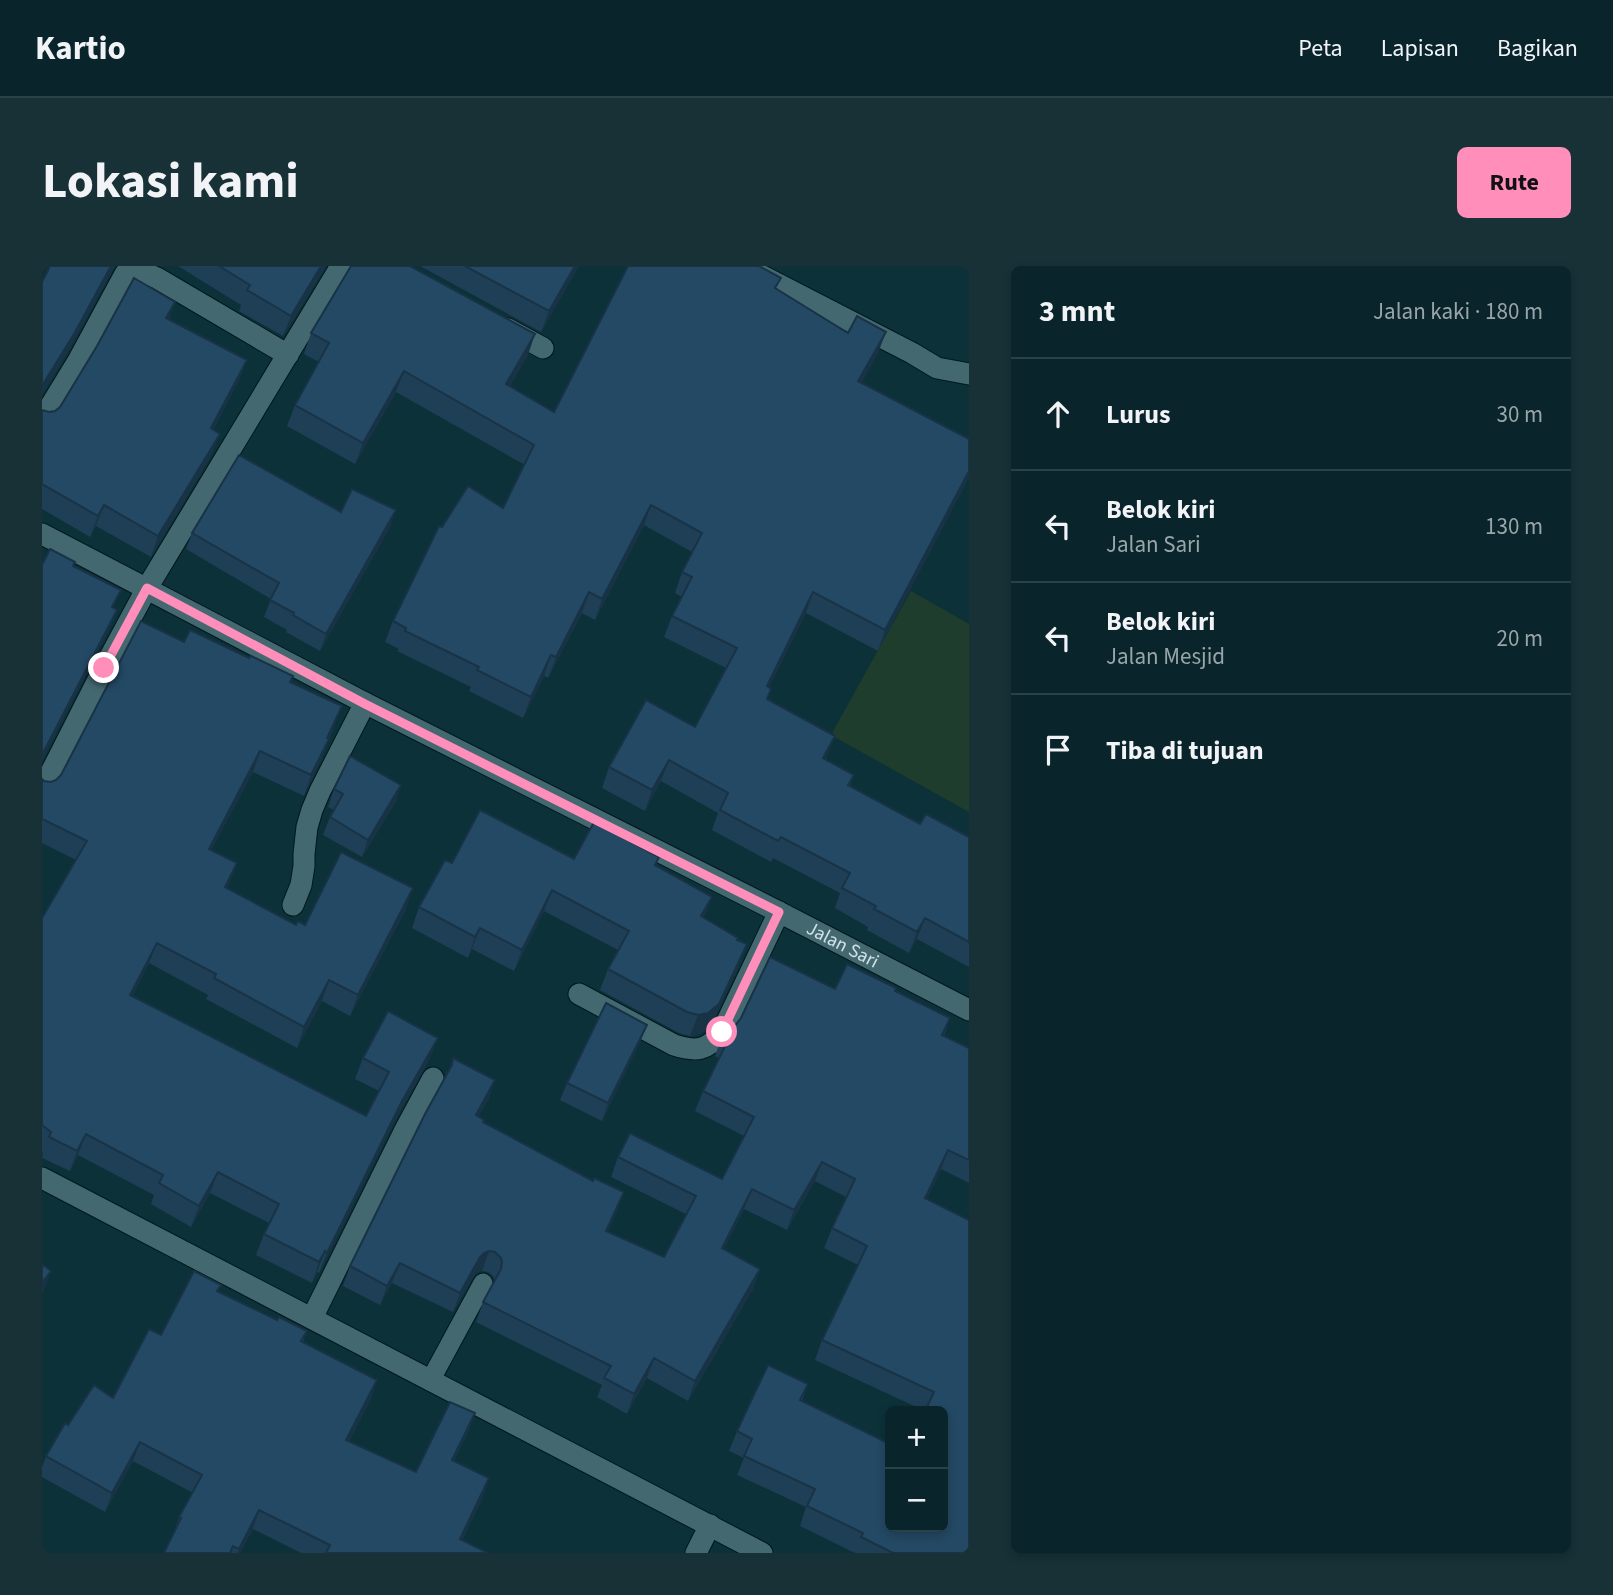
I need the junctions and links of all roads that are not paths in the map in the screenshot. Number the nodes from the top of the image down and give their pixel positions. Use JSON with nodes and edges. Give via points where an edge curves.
{"nodes":[{"id":1,"x":341,"y":266,"type":"edge"},
{"id":2,"x":743,"y":266,"type":"edge"},
{"id":3,"x":485,"y":317,"type":"edge"},
{"id":4,"x":544,"y":348,"type":"dead end"},
{"id":5,"x":288,"y":355,"type":"junction"},
{"id":6,"x":969,"y":374,"type":"edge"},
{"id":7,"x":42,"y":420,"type":"edge"},
{"id":8,"x":42,"y":534,"type":"edge"},
{"id":9,"x":147,"y":588,"type":"junction"},
{"id":10,"x":365,"y":704,"type":"junction"},
{"id":11,"x":42,"y":790,"type":"edge"},
{"id":12,"x":293,"y":905,"type":"dead end"},
{"id":13,"x":779,"y":912,"type":"junction"},
{"id":14,"x":579,"y":994,"type":"dead end"},
{"id":15,"x":967,"y":1005,"type":"edge"},
{"id":16,"x":433,"y":1078,"type":"dead end"},
{"id":17,"x":42,"y":1178,"type":"edge"},
{"id":18,"x":483,"y":1283,"type":"dead end"},
{"id":19,"x":312,"y":1318,"type":"junction"},
{"id":20,"x":430,"y":1381,"type":"junction"},
{"id":21,"x":709,"y":1525,"type":"junction"},
{"id":22,"x":696,"y":1553,"type":"edge"},
{"id":23,"x":762,"y":1553,"type":"edge"}],
"edges":[{"from":1,"to":5,"type":"street"},
{"from":2,"to":6,"type":"street","via":[[936,368]]},
{"from":3,"to":4,"type":"street"},
{"from":5,"to":7,"type":"street","via":[[158,278],[132,272],[125,274]]},
{"from":5,"to":9,"type":"street"},
{"from":8,"to":9,"type":"street","name":"Jalan Sari"},
{"from":9,"to":10,"type":"street","name":"Jalan Sari"},
{"from":9,"to":11,"type":"street"},
{"from":10,"to":12,"type":"street","via":[[313,810],[301,885]]},
{"from":10,"to":13,"type":"street","name":"Jalan Sari"},
{"from":13,"to":14,"type":"street","via":[[722,1032],[703,1048],[674,1045]]},
{"from":13,"to":15,"type":"street","name":"Jalan Sari"},
{"from":16,"to":19,"type":"street"},
{"from":17,"to":19,"type":"street"},
{"from":18,"to":20,"type":"lane"},
{"from":19,"to":20,"type":"street"},
{"from":20,"to":21,"type":"street"},
{"from":21,"to":22,"type":"street"},
{"from":21,"to":23,"type":"street"}]}
